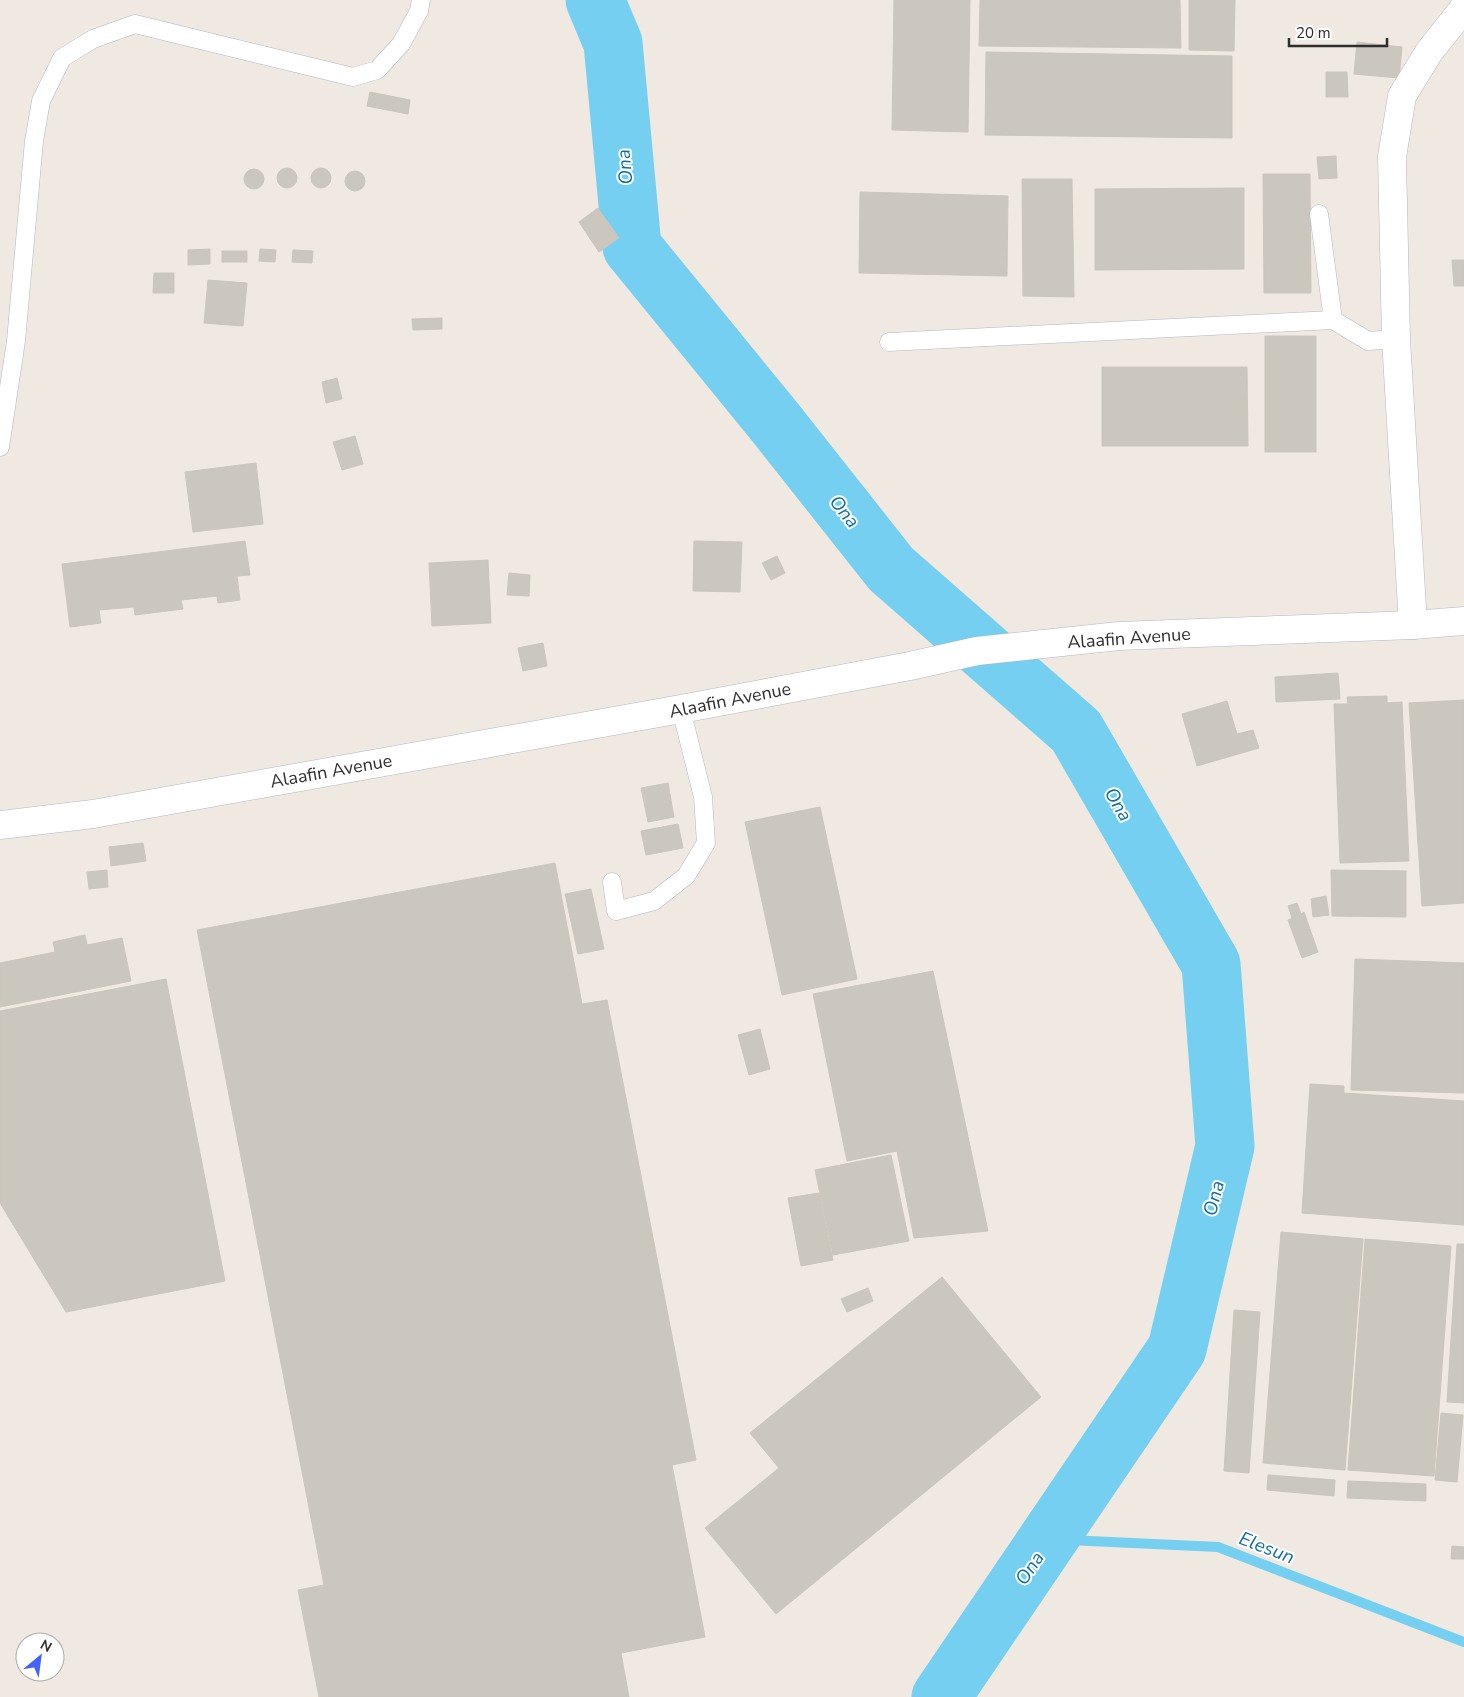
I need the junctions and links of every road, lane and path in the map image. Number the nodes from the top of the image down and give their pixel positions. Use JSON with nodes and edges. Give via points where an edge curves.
{"nodes":[{"id":1,"x":421,"y":0,"type":"edge"},
{"id":2,"x":1464,"y":8,"type":"edge"},
{"id":3,"x":1319,"y":214,"type":"dead end"},
{"id":4,"x":1333,"y":320,"type":"junction"},
{"id":5,"x":1396,"y":338,"type":"junction"},
{"id":6,"x":889,"y":342,"type":"dead end"},
{"id":7,"x":0,"y":447,"type":"edge"},
{"id":8,"x":1464,"y":621,"type":"edge"},
{"id":9,"x":1413,"y":625,"type":"junction"},
{"id":10,"x":681,"y":709,"type":"junction"},
{"id":11,"x":0,"y":825,"type":"edge"},
{"id":12,"x":612,"y":882,"type":"dead end"}],
"edges":[{"from":1,"to":7,"type":"lane","via":[[419,11],[401,44],[376,70],[353,77],[135,24],[93,39],[62,58],[41,101],[34,141],[16,341]]},
{"from":2,"to":5,"type":"street","via":[[1429,52],[1402,96],[1392,157]]},
{"from":3,"to":4,"type":"lane"},
{"from":4,"to":5,"type":"lane","via":[[1368,340]]},
{"from":4,"to":6,"type":"lane"},
{"from":5,"to":9,"type":"street"},
{"from":8,"to":9,"type":"street","name":"Alaafin Avenue"},
{"from":9,"to":10,"type":"street","name":"Alaafin Avenue","via":[[1119,636],[977,650],[910,666]]},
{"from":10,"to":11,"type":"street","name":"Alaafin Avenue","via":[[93,814]]},
{"from":10,"to":12,"type":"lane","via":[[703,797],[706,843],[686,876],[654,901],[616,911]]}]}
